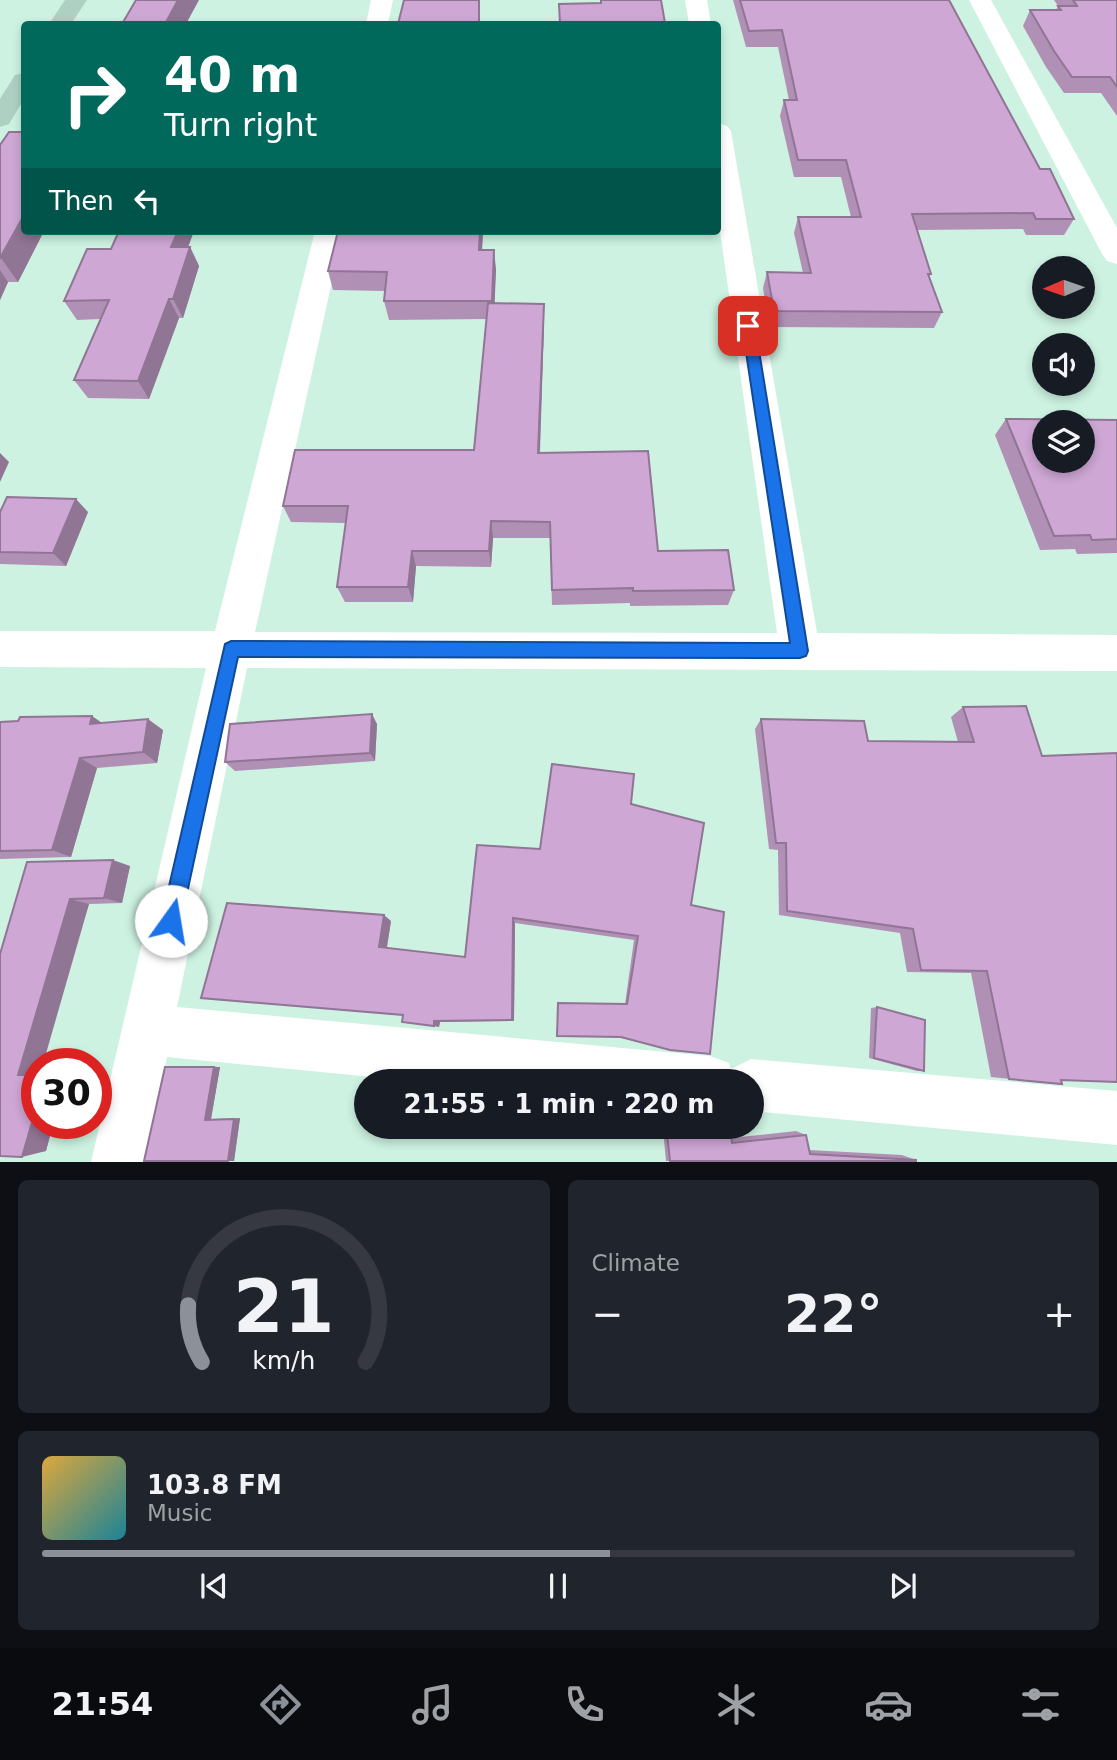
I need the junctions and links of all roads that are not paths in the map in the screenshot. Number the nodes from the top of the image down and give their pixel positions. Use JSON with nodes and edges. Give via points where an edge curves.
{"nodes":[{"id":1,"x":76,"y":0,"type":"edge"},
{"id":2,"x":382,"y":0,"type":"edge"},
{"id":3,"x":696,"y":0,"type":"edge"},
{"id":4,"x":980,"y":0,"type":"edge"},
{"id":5,"x":62,"y":21,"type":"edge"},
{"id":6,"x":378,"y":21,"type":"edge"},
{"id":7,"x":700,"y":21,"type":"edge"},
{"id":8,"x":21,"y":85,"type":"edge"},
{"id":9,"x":0,"y":118,"type":"edge"},
{"id":10,"x":721,"y":150,"type":"edge"},
{"id":11,"x":328,"y":235,"type":"edge"},
{"id":12,"x":1117,"y":254,"type":"edge"},
{"id":13,"x":0,"y":649,"type":"edge"},
{"id":14,"x":231,"y":649,"type":"junction"},
{"id":15,"x":800,"y":651,"type":"junction"},
{"id":16,"x":1117,"y":653,"type":"edge"},
{"id":17,"x":147,"y":1030,"type":"junction"},
{"id":18,"x":569,"y":1069,"type":"edge"},
{"id":19,"x":764,"y":1086,"type":"edge"},
{"id":20,"x":1117,"y":1118,"type":"edge"},
{"id":21,"x":118,"y":1161,"type":"edge"}],
"edges":[{"from":1,"to":5,"type":"main road"},
{"from":2,"to":6,"type":"street"},
{"from":3,"to":7,"type":"street"},
{"from":4,"to":12,"type":"street"},
{"from":8,"to":9,"type":"main road"},
{"from":10,"to":15,"type":"street"},
{"from":11,"to":14,"type":"street"},
{"from":13,"to":14,"type":"street"},
{"from":14,"to":15,"type":"street"},
{"from":14,"to":17,"type":"street"},
{"from":15,"to":16,"type":"street"},
{"from":17,"to":18,"type":"street"},
{"from":17,"to":21,"type":"street"},
{"from":19,"to":20,"type":"street"}]}
